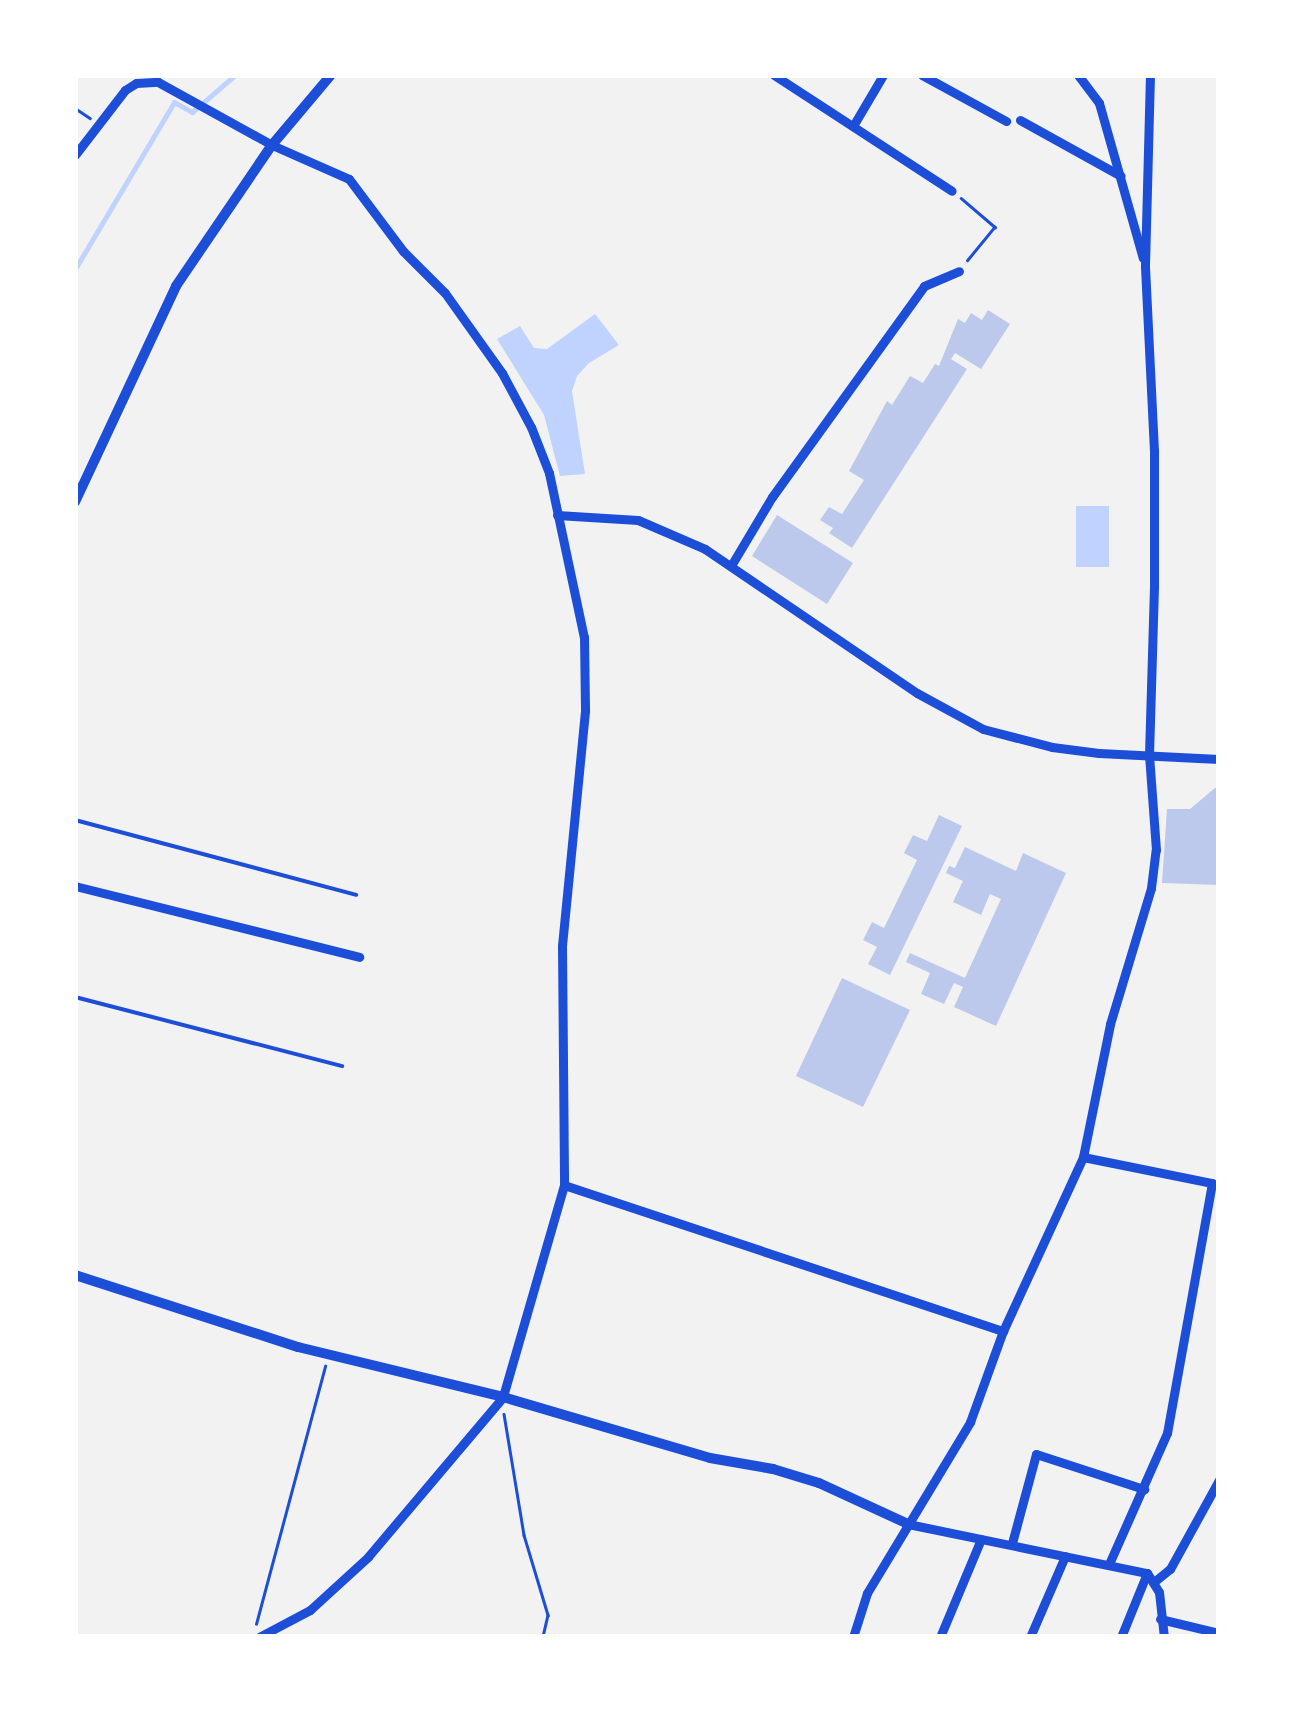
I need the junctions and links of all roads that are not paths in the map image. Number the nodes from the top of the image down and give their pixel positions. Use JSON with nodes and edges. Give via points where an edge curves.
{"nodes":[{"id":1,"x":331,"y":75,"type":"edge"},
{"id":2,"x":774,"y":75,"type":"edge"},
{"id":3,"x":884,"y":75,"type":"edge"},
{"id":4,"x":922,"y":75,"type":"edge"},
{"id":5,"x":1078,"y":75,"type":"edge"},
{"id":6,"x":1150,"y":75,"type":"edge"},
{"id":7,"x":146,"y":78,"type":"edge"},
{"id":8,"x":1020,"y":120,"type":"dead end"},
{"id":9,"x":1006,"y":121,"type":"dead end"},
{"id":10,"x":854,"y":126,"type":"junction"},
{"id":11,"x":272,"y":145,"type":"junction"},
{"id":12,"x":75,"y":154,"type":"edge"},
{"id":13,"x":1121,"y":176,"type":"junction"},
{"id":14,"x":952,"y":191,"type":"road end"},
{"id":15,"x":1145,"y":266,"type":"junction"},
{"id":16,"x":959,"y":272,"type":"road end"},
{"id":17,"x":75,"y":502,"type":"edge"},
{"id":18,"x":557,"y":515,"type":"junction"},
{"id":19,"x":732,"y":564,"type":"junction"},
{"id":20,"x":1149,"y":755,"type":"junction"},
{"id":21,"x":1219,"y":759,"type":"edge"},
{"id":22,"x":75,"y":820,"type":"edge"},
{"id":23,"x":75,"y":886,"type":"edge"},
{"id":24,"x":356,"y":895,"type":"dead end"},
{"id":25,"x":359,"y":957,"type":"dead end"},
{"id":26,"x":75,"y":997,"type":"edge"},
{"id":27,"x":342,"y":1066,"type":"dead end"},
{"id":28,"x":1082,"y":1157,"type":"junction"},
{"id":29,"x":564,"y":1184,"type":"junction"},
{"id":30,"x":75,"y":1275,"type":"edge"},
{"id":31,"x":1003,"y":1331,"type":"junction"},
{"id":32,"x":503,"y":1397,"type":"junction"},
{"id":33,"x":1219,"y":1480,"type":"edge"},
{"id":34,"x":1144,"y":1489,"type":"junction"},
{"id":35,"x":1204,"y":1504,"type":"junction"},
{"id":36,"x":1219,"y":1510,"type":"edge"},
{"id":37,"x":908,"y":1524,"type":"junction"},
{"id":38,"x":981,"y":1539,"type":"junction"},
{"id":39,"x":1012,"y":1543,"type":"junction"},
{"id":40,"x":1065,"y":1556,"type":"junction"},
{"id":41,"x":1109,"y":1564,"type":"junction"},
{"id":42,"x":1147,"y":1573,"type":"junction"},
{"id":43,"x":1155,"y":1582,"type":"junction"},
{"id":44,"x":1160,"y":1619,"type":"junction"},
{"id":45,"x":1219,"y":1633,"type":"edge"},
{"id":46,"x":256,"y":1637,"type":"edge"},
{"id":47,"x":852,"y":1637,"type":"edge"},
{"id":48,"x":940,"y":1637,"type":"edge"},
{"id":49,"x":1030,"y":1637,"type":"edge"},
{"id":50,"x":1121,"y":1637,"type":"edge"},
{"id":51,"x":1164,"y":1637,"type":"edge"}],
"edges":[{"from":1,"to":11,"type":"street"},
{"from":2,"to":10,"type":"street"},
{"from":3,"to":10,"type":"street"},
{"from":4,"to":9,"type":"street"},
{"from":5,"to":13,"type":"street","via":[[1099,103]]},
{"from":6,"to":15,"type":"street"},
{"from":7,"to":11,"type":"street"},
{"from":7,"to":12,"type":"street","via":[[125,90]]},
{"from":8,"to":13,"type":"street"},
{"from":10,"to":14,"type":"street"},
{"from":11,"to":17,"type":"street","via":[[176,286]]},
{"from":11,"to":18,"type":"street","via":[[349,179],[444,294],[502,373],[531,427]]},
{"from":13,"to":15,"type":"street"},
{"from":15,"to":20,"type":"street","via":[[1154,451]]},
{"from":16,"to":19,"type":"street","via":[[924,286],[772,496]]},
{"from":18,"to":19,"type":"street","via":[[638,520]]},
{"from":18,"to":29,"type":"street","via":[[584,637],[585,710],[562,946]]},
{"from":19,"to":20,"type":"street","via":[[917,693],[983,728],[1052,747]]},
{"from":20,"to":21,"type":"street"},
{"from":20,"to":28,"type":"street","via":[[1156,850],[1151,888],[1110,1024]]},
{"from":22,"to":24,"type":"lane"},
{"from":23,"to":25,"type":"street"},
{"from":26,"to":27,"type":"lane"},
{"from":28,"to":31,"type":"street"},
{"from":28,"to":34,"type":"street","via":[[1212,1183],[1167,1433]]},
{"from":29,"to":31,"type":"street"},
{"from":29,"to":32,"type":"street"},
{"from":30,"to":32,"type":"street","via":[[328,1355]]},
{"from":31,"to":37,"type":"street","via":[[970,1422]]},
{"from":32,"to":37,"type":"street","via":[[819,1483]]},
{"from":32,"to":46,"type":"street","via":[[368,1557],[310,1610]]},
{"from":33,"to":35,"type":"street"},
{"from":34,"to":39,"type":"street","via":[[1036,1454]]},
{"from":34,"to":41,"type":"street"},
{"from":35,"to":36,"type":"street"},
{"from":35,"to":43,"type":"street","via":[[1170,1569]]},
{"from":37,"to":38,"type":"street"},
{"from":37,"to":47,"type":"street","via":[[867,1594]]},
{"from":38,"to":39,"type":"street"},
{"from":38,"to":48,"type":"street"},
{"from":39,"to":40,"type":"street"},
{"from":40,"to":41,"type":"street"},
{"from":40,"to":49,"type":"street"},
{"from":41,"to":42,"type":"street"},
{"from":42,"to":43,"type":"street"},
{"from":42,"to":50,"type":"street"},
{"from":43,"to":44,"type":"street"},
{"from":44,"to":45,"type":"street"},
{"from":44,"to":51,"type":"street"}]}
